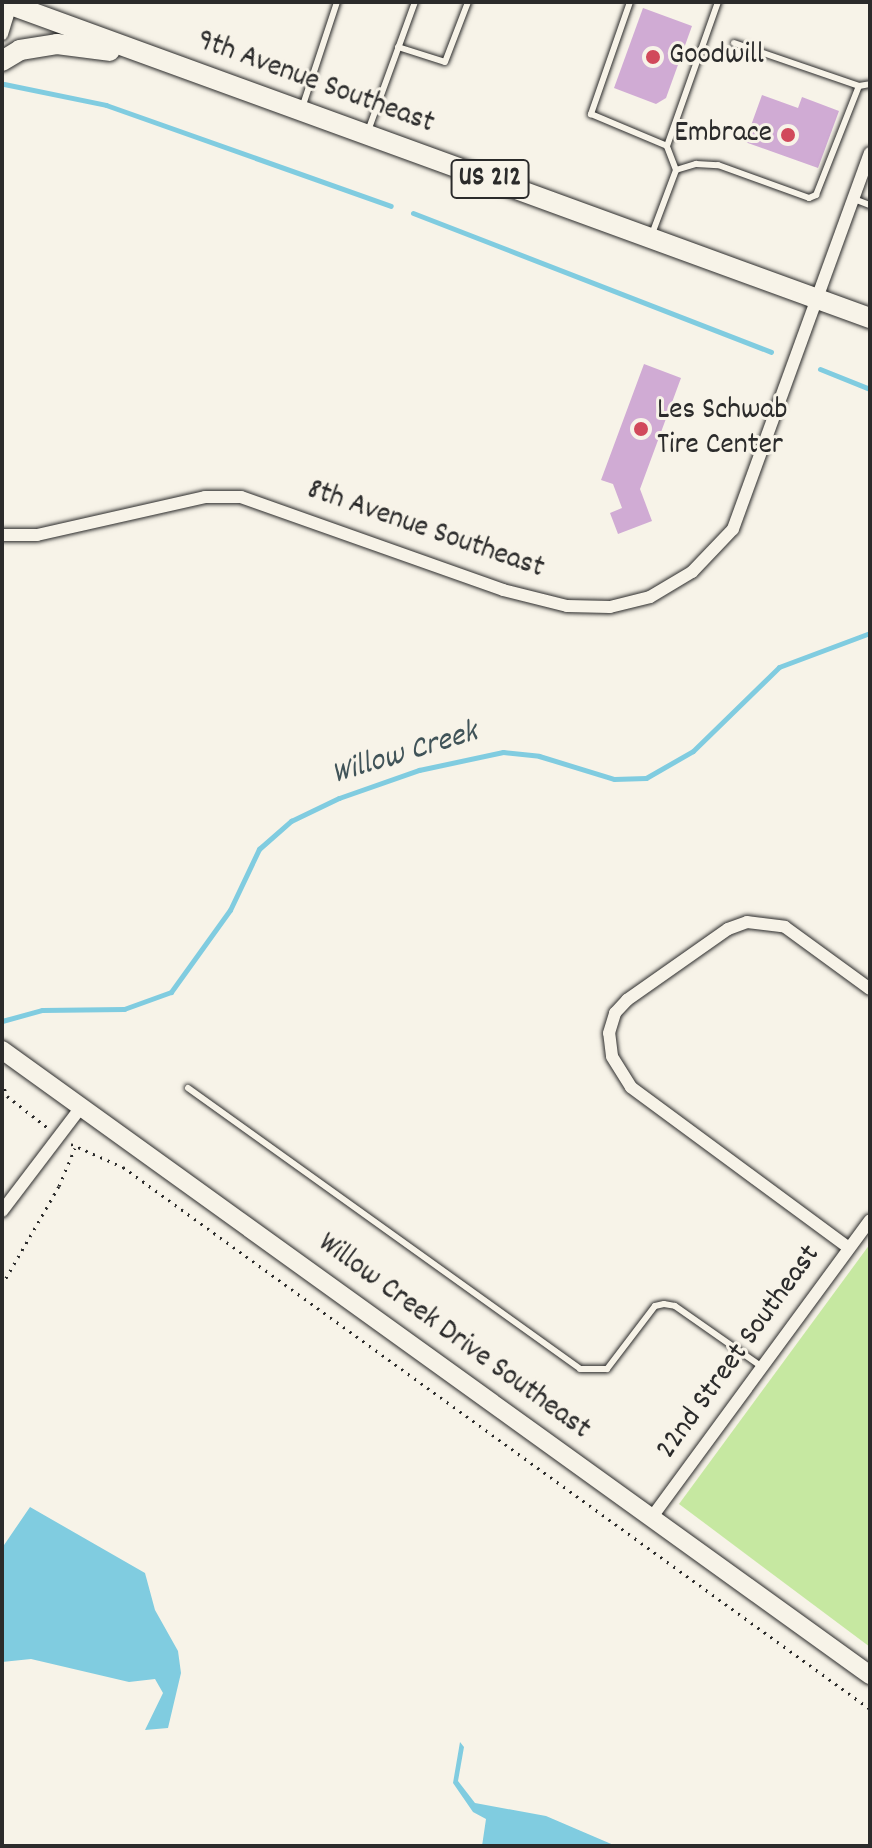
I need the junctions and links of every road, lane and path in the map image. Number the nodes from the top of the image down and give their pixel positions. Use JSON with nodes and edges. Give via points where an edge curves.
{"nodes":[{"id":1,"x":337,"y":2,"type":"edge"},
{"id":2,"x":415,"y":2,"type":"edge"},
{"id":3,"x":468,"y":2,"type":"edge"},
{"id":4,"x":630,"y":2,"type":"edge"},
{"id":5,"x":718,"y":2,"type":"edge"},
{"id":6,"x":7,"y":4,"type":"edge"},
{"id":7,"x":2,"y":34,"type":"edge"},
{"id":8,"x":734,"y":43,"type":"dead end"},
{"id":9,"x":398,"y":47,"type":"junction"},
{"id":10,"x":161,"y":60,"type":"junction"},
{"id":11,"x":2,"y":61,"type":"edge"},
{"id":12,"x":870,"y":84,"type":"edge"},
{"id":13,"x":859,"y":86,"type":"junction"},
{"id":14,"x":301,"y":111,"type":"junction"},
{"id":15,"x":367,"y":134,"type":"junction"},
{"id":16,"x":667,"y":146,"type":"junction"},
{"id":17,"x":870,"y":153,"type":"edge"},
{"id":18,"x":676,"y":170,"type":"junction"},
{"id":19,"x":854,"y":199,"type":"junction"},
{"id":20,"x":870,"y":205,"type":"edge"},
{"id":21,"x":650,"y":238,"type":"junction"},
{"id":22,"x":819,"y":299,"type":"junction"},
{"id":23,"x":870,"y":318,"type":"edge"},
{"id":24,"x":2,"y":535,"type":"edge"},
{"id":25,"x":870,"y":989,"type":"edge"},
{"id":26,"x":9,"y":1054,"type":"edge"},
{"id":27,"x":2,"y":1081,"type":"edge"},
{"id":28,"x":188,"y":1088,"type":"dead end"},
{"id":29,"x":82,"y":1106,"type":"junction"},
{"id":30,"x":60,"y":1137,"type":"junction"},
{"id":31,"x":75,"y":1148,"type":"junction"},
{"id":32,"x":2,"y":1211,"type":"edge"},
{"id":33,"x":870,"y":1220,"type":"edge"},
{"id":34,"x":849,"y":1248,"type":"junction"},
{"id":35,"x":2,"y":1285,"type":"edge"},
{"id":36,"x":762,"y":1367,"type":"junction"},
{"id":37,"x":652,"y":1517,"type":"junction"},
{"id":38,"x":870,"y":1675,"type":"edge"},
{"id":39,"x":870,"y":1709,"type":"edge"}],
"edges":[{"from":1,"to":14,"type":"lane"},
{"from":2,"to":9,"type":"lane"},
{"from":3,"to":9,"type":"lane","via":[[445,62]]},
{"from":4,"to":16,"type":"lane","via":[[591,114]]},
{"from":5,"to":16,"type":"lane"},
{"from":6,"to":7,"type":"street"},
{"from":6,"to":10,"type":"main road","name":"9th Avenue Southeast","number":"US 212"},
{"from":8,"to":13,"type":"lane"},
{"from":9,"to":15,"type":"lane"},
{"from":10,"to":11,"type":"main road","via":[[57,44],[20,50]]},
{"from":10,"to":14,"type":"main road","name":"9th Avenue Southeast","number":"US 212"},
{"from":12,"to":13,"type":"lane"},
{"from":13,"to":18,"type":"lane","via":[[816,195],[809,198],[718,165]]},
{"from":14,"to":15,"type":"main road","name":"9th Avenue Southeast","number":"US 212"},
{"from":15,"to":21,"type":"main road","name":"9th Avenue Southeast","number":"US 212"},
{"from":16,"to":18,"type":"lane"},
{"from":17,"to":19,"type":"street","name":"8th Avenue Southeast"},
{"from":18,"to":21,"type":"lane"},
{"from":19,"to":20,"type":"lane"},
{"from":19,"to":22,"type":"street","name":"8th Avenue Southeast"},
{"from":21,"to":22,"type":"main road","name":"9th Avenue Southeast","number":"US 212"},
{"from":22,"to":23,"type":"main road","name":"9th Avenue Southeast","number":"US 212"},
{"from":22,"to":24,"type":"street","name":"8th Avenue Southeast","via":[[745,505],[720,547],[692,572],[650,597],[610,607],[567,606],[503,590],[241,497],[205,497],[37,535]]},
{"from":25,"to":34,"type":"street","via":[[785,927],[747,922],[728,929],[627,1000],[615,1013],[609,1033],[612,1056],[631,1087]]},
{"from":26,"to":29,"type":"main road","name":"Willow Creek Drive Southeast"},
{"from":27,"to":30,"type":"path","via":[[7,1096]]},
{"from":28,"to":36,"type":"lane","via":[[580,1369],[607,1369],[655,1306],[664,1304],[675,1306]]},
{"from":29,"to":30,"type":"street"},
{"from":29,"to":37,"type":"main road","name":"Willow Creek Drive Southeast"},
{"from":30,"to":31,"type":"path"},
{"from":30,"to":32,"type":"street"},
{"from":31,"to":35,"type":"path"},
{"from":31,"to":39,"type":"path","via":[[123,1167]]},
{"from":33,"to":34,"type":"street","name":"22nd Street Southeast"},
{"from":34,"to":36,"type":"street","name":"22nd Street Southeast"},
{"from":36,"to":37,"type":"street","name":"22nd Street Southeast"},
{"from":37,"to":38,"type":"main road","name":"Willow Creek Drive Southeast"}]}
